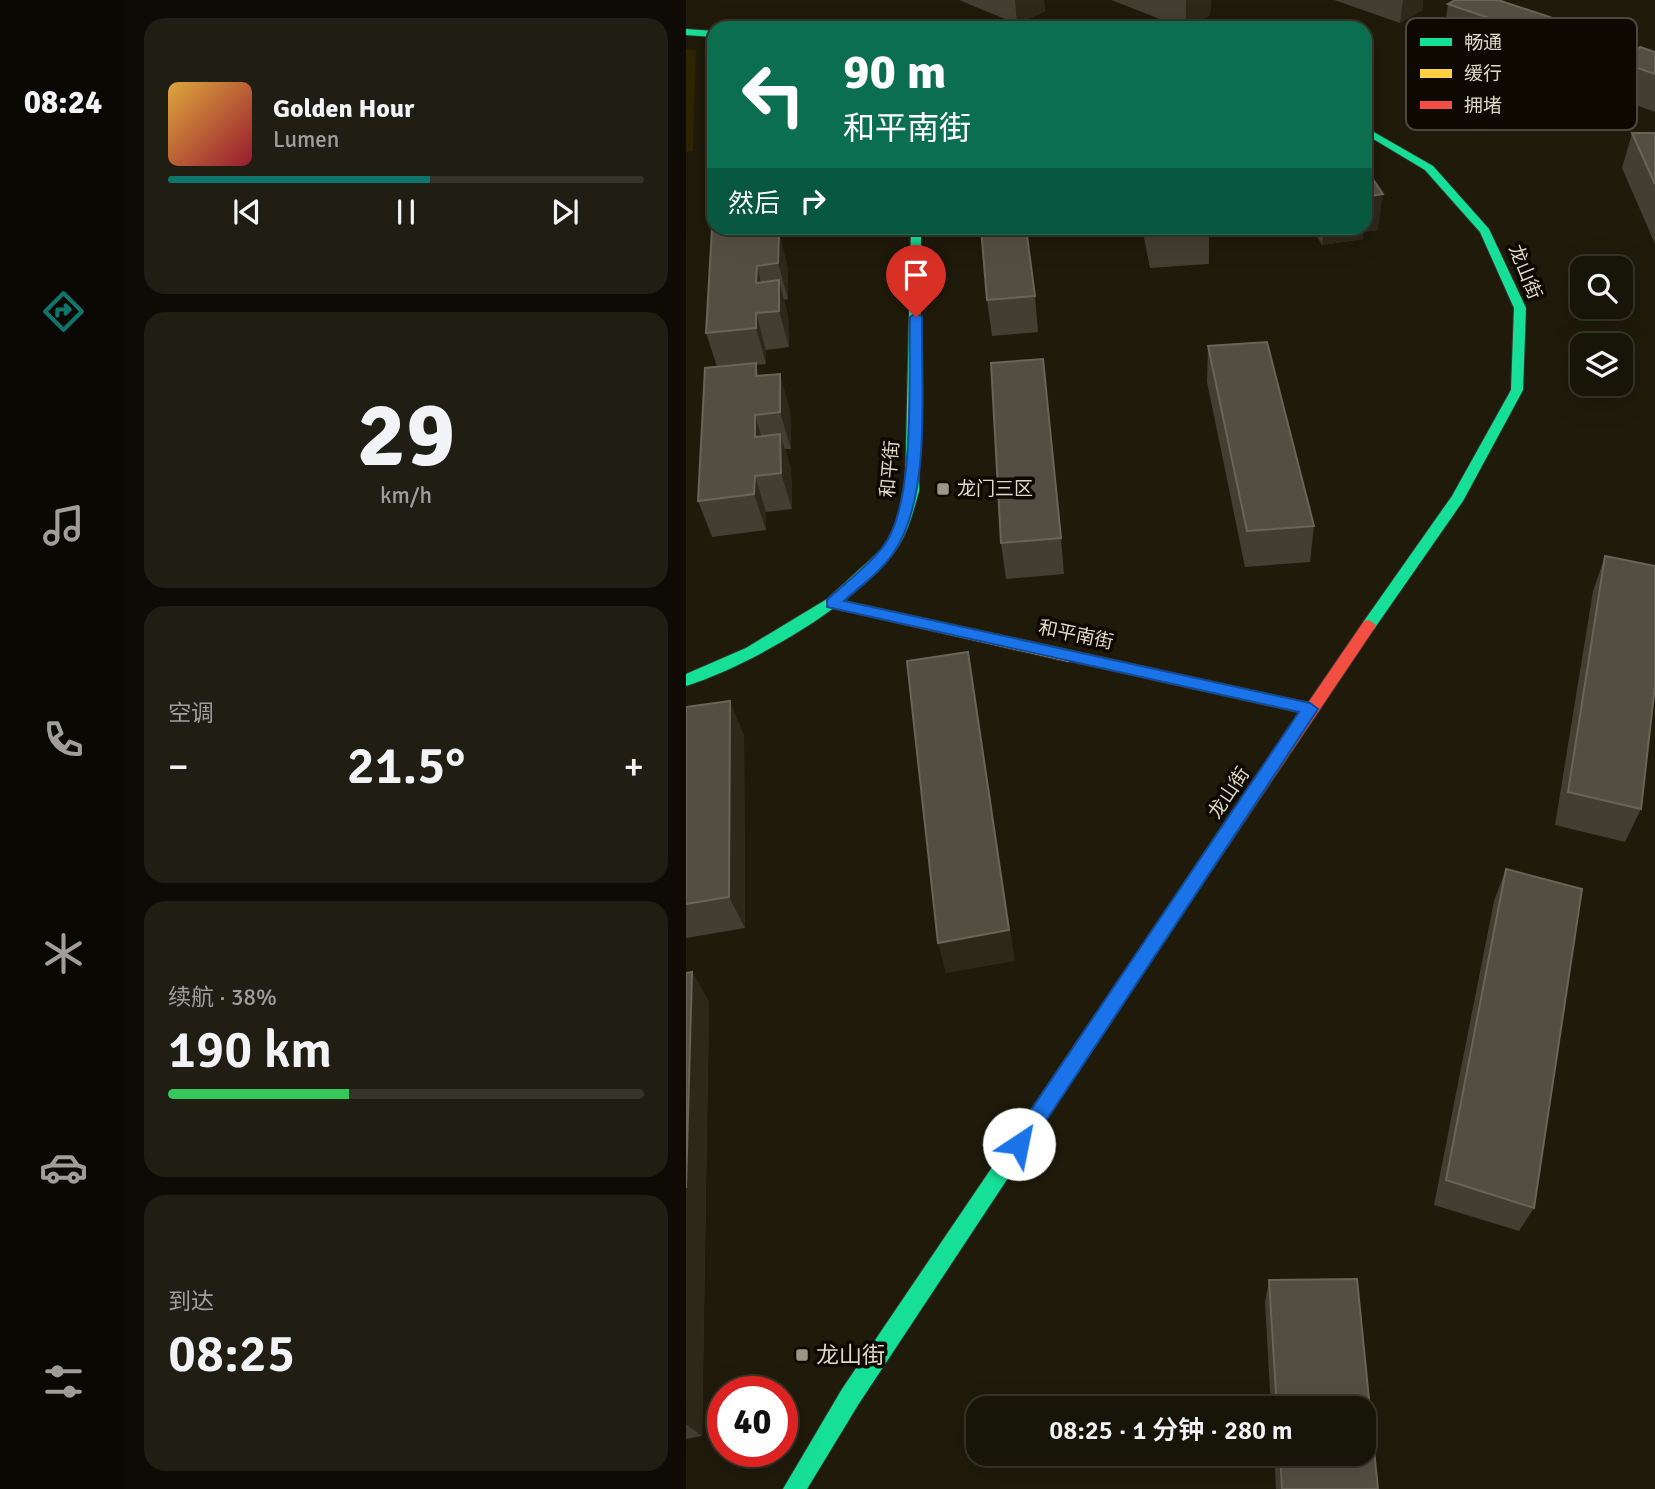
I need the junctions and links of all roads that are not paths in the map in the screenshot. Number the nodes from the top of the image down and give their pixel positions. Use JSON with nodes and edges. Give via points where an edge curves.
{"nodes":[{"id":1,"x":1487,"y":0,"type":"edge"},
{"id":2,"x":1538,"y":18,"type":"edge"},
{"id":3,"x":686,"y":32,"type":"edge"},
{"id":4,"x":707,"y":34,"type":"edge"},
{"id":5,"x":1637,"y":53,"type":"edge"},
{"id":6,"x":1655,"y":59,"type":"edge"},
{"id":7,"x":1372,"y":134,"type":"edge"},
{"id":8,"x":916,"y":235,"type":"edge"},
{"id":9,"x":832,"y":603,"type":"junction"},
{"id":10,"x":686,"y":680,"type":"edge"},
{"id":11,"x":1310,"y":709,"type":"junction"},
{"id":12,"x":794,"y":1489,"type":"edge"}],
"edges":[{"from":1,"to":2,"type":"street"},
{"from":3,"to":4,"type":"street"},
{"from":5,"to":6,"type":"street"},
{"from":7,"to":11,"type":"street","name":"龙山街","via":[[1429,168],[1485,231],[1520,308],[1517,390],[1458,498]]},
{"from":8,"to":9,"type":"street","name":"和平街","via":[[912,491],[904,522],[888,551]]},
{"from":9,"to":10,"type":"street","name":"和平街","via":[[751,652]]},
{"from":9,"to":11,"type":"street","name":"和平南街"},
{"from":11,"to":12,"type":"street","name":"龙山街","via":[[845,1405]]}]}
